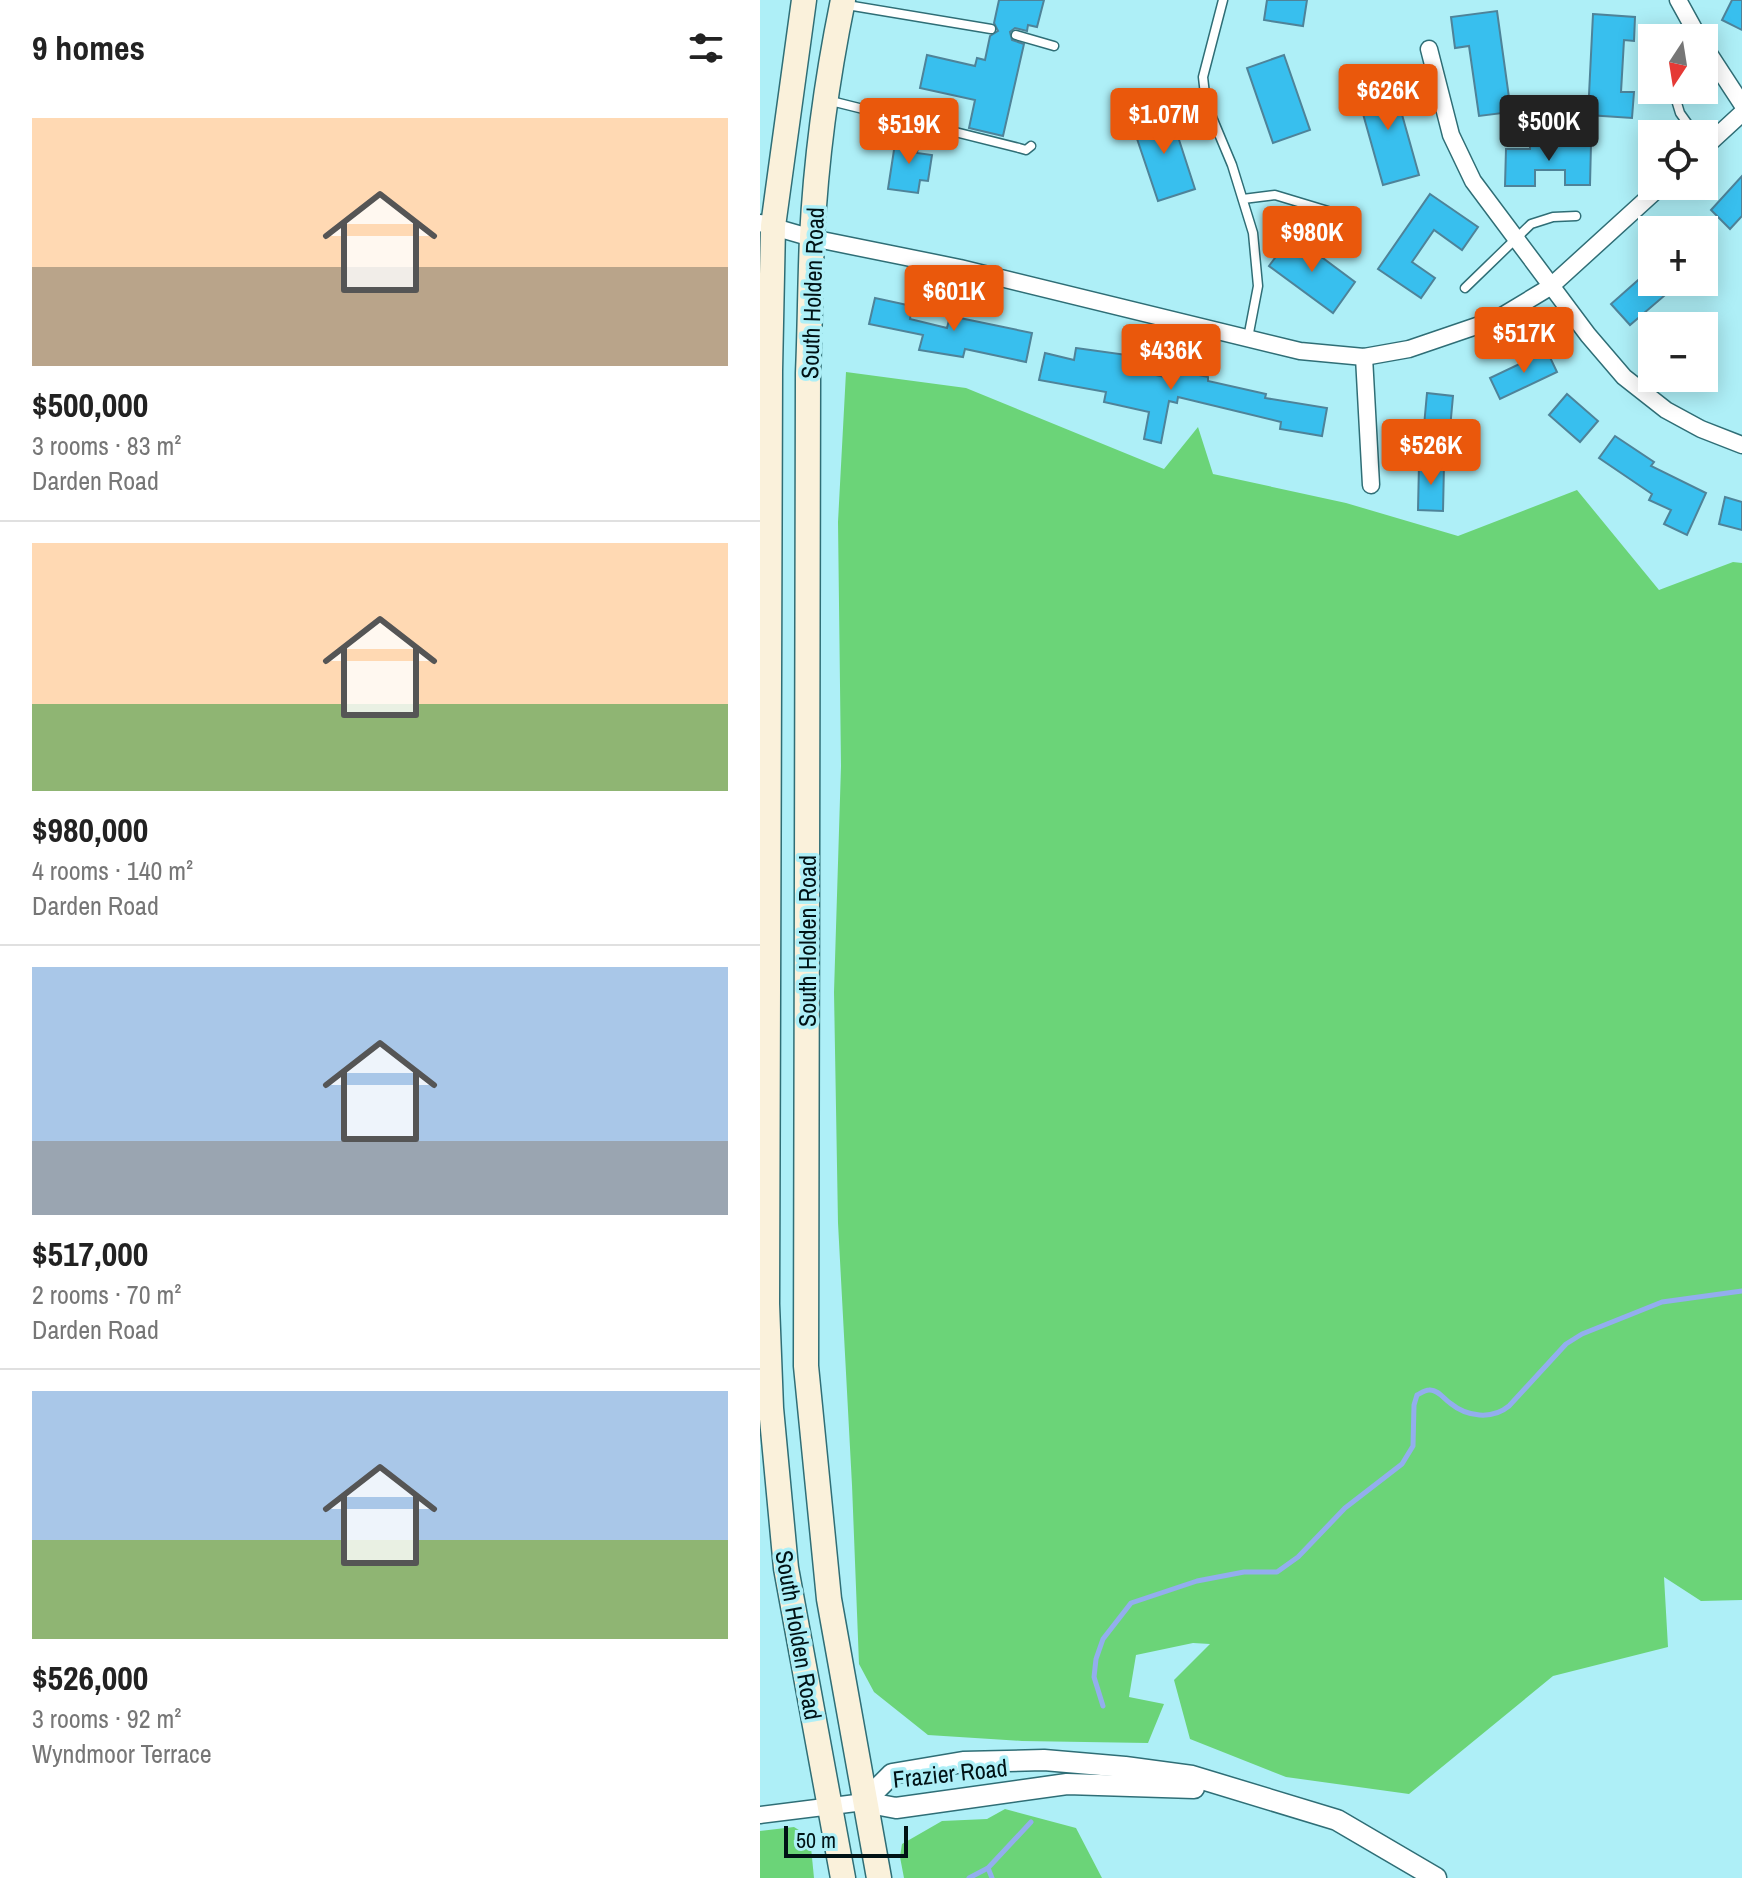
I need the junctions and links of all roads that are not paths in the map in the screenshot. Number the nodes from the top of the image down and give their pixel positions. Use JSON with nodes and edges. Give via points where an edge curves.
{"nodes":[{"id":1,"x":804,"y":0,"type":"edge"},
{"id":2,"x":1223,"y":0,"type":"edge"},
{"id":3,"x":1678,"y":0,"type":"edge"},
{"id":4,"x":842,"y":2,"type":"edge"},
{"id":5,"x":1691,"y":24,"type":"edge"},
{"id":6,"x":991,"y":29,"type":"dead end"},
{"id":7,"x":1016,"y":35,"type":"dead end"},
{"id":8,"x":1054,"y":46,"type":"dead end"},
{"id":9,"x":1429,"y":49,"type":"dead end"},
{"id":10,"x":1718,"y":67,"type":"edge"},
{"id":11,"x":827,"y":100,"type":"junction"},
{"id":12,"x":1742,"y":104,"type":"edge"},
{"id":13,"x":1742,"y":113,"type":"edge"},
{"id":14,"x":1718,"y":134,"type":"edge"},
{"id":15,"x":1031,"y":146,"type":"dead end"},
{"id":16,"x":1243,"y":199,"type":"junction"},
{"id":17,"x":1646,"y":200,"type":"edge"},
{"id":18,"x":1328,"y":211,"type":"dead end"},
{"id":19,"x":1576,"y":216,"type":"dead end"},
{"id":20,"x":767,"y":225,"type":"edge"},
{"id":21,"x":812,"y":238,"type":"junction"},
{"id":22,"x":1515,"y":239,"type":"junction"},
{"id":23,"x":1550,"y":287,"type":"junction"},
{"id":24,"x":1465,"y":288,"type":"dead end"},
{"id":25,"x":1248,"y":338,"type":"junction"},
{"id":26,"x":1364,"y":357,"type":"junction"},
{"id":27,"x":1742,"y":445,"type":"edge"},
{"id":28,"x":1371,"y":485,"type":"dead end"},
{"id":29,"x":1234,"y":1789,"type":"junction"},
{"id":30,"x":864,"y":1802,"type":"junction"},
{"id":31,"x":830,"y":1807,"type":"junction"},
{"id":32,"x":760,"y":1815,"type":"edge"},
{"id":33,"x":843,"y":1878,"type":"edge"},
{"id":34,"x":879,"y":1878,"type":"edge"},
{"id":35,"x":1436,"y":1878,"type":"edge"}],
"edges":[{"from":1,"to":20,"type":"main road","name":"South Holden Road"},
{"from":2,"to":16,"type":"lane","via":[[1203,77],[1206,103]]},
{"from":3,"to":5,"type":"street"},
{"from":4,"to":6,"type":"lane"},
{"from":4,"to":11,"type":"main road","name":"South Holden Road"},
{"from":7,"to":8,"type":"lane"},
{"from":9,"to":22,"type":"street","via":[[1451,135],[1473,181]]},
{"from":10,"to":12,"type":"street"},
{"from":11,"to":15,"type":"lane","via":[[1026,150]]},
{"from":11,"to":21,"type":"main road","name":"South Holden Road"},
{"from":13,"to":14,"type":"street"},
{"from":16,"to":18,"type":"lane","via":[[1275,195]]},
{"from":16,"to":25,"type":"lane","via":[[1253,233],[1258,286]]},
{"from":17,"to":23,"type":"street"},
{"from":19,"to":22,"type":"lane","via":[[1531,224]]},
{"from":20,"to":21,"type":"street"},
{"from":20,"to":31,"type":"main road","name":"South Holden Road","via":[[770,1393],[786,1568]]},
{"from":21,"to":25,"type":"street"},
{"from":21,"to":30,"type":"main road","name":"South Holden Road","via":[[806,1366],[829,1599]]},
{"from":22,"to":23,"type":"street"},
{"from":22,"to":24,"type":"lane"},
{"from":23,"to":26,"type":"street","via":[[1497,319],[1409,349]]},
{"from":23,"to":27,"type":"street","via":[[1624,377],[1666,410]]},
{"from":25,"to":26,"type":"street","via":[[1300,351]]},
{"from":26,"to":28,"type":"street"},
{"from":29,"to":30,"type":"street","name":"Frazier Road","via":[[1067,1784],[896,1808]]},
{"from":29,"to":30,"type":"street","name":"Frazier Road","via":[[1192,1776],[1125,1767],[1044,1760],[963,1762],[892,1774]]},
{"from":29,"to":35,"type":"street","name":"Frazier Road","via":[[1337,1820]]},
{"from":30,"to":31,"type":"street"},
{"from":30,"to":34,"type":"main road","name":"South Holden Road"},
{"from":31,"to":32,"type":"street"},
{"from":31,"to":33,"type":"main road","name":"South Holden Road"}]}
